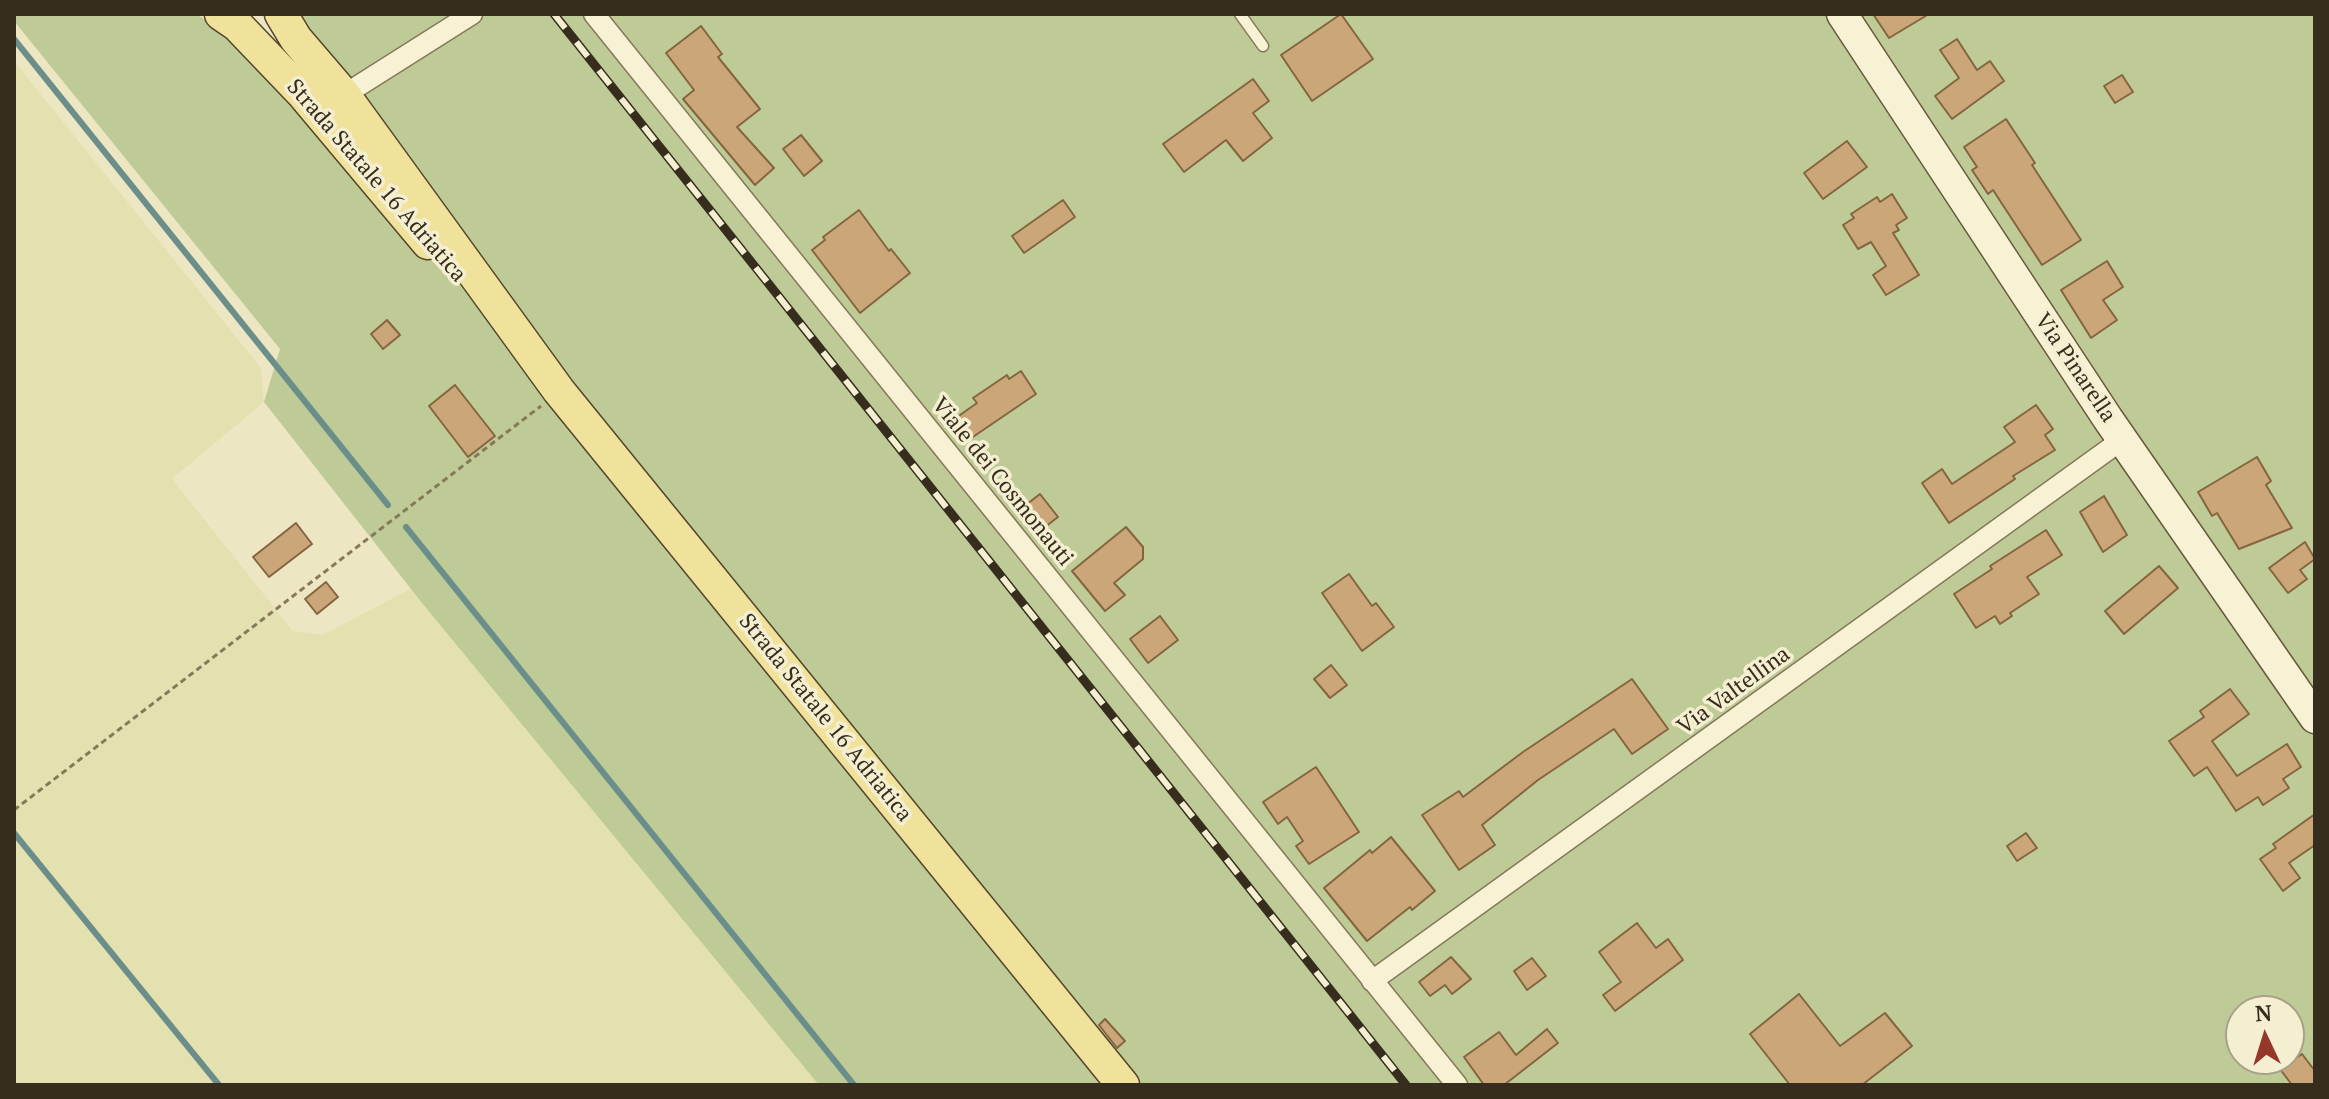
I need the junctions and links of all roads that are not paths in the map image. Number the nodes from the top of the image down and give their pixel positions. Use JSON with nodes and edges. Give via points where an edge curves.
{"nodes":[{"id":1,"x":221,"y":14,"type":"edge"},
{"id":2,"x":281,"y":14,"type":"edge"},
{"id":3,"x":472,"y":14,"type":"edge"},
{"id":4,"x":594,"y":14,"type":"edge"},
{"id":5,"x":1240,"y":14,"type":"edge"},
{"id":6,"x":1842,"y":14,"type":"edge"},
{"id":7,"x":1263,"y":46,"type":"dead end"},
{"id":8,"x":344,"y":95,"type":"junction"},
{"id":9,"x":529,"y":350,"type":"junction"},
{"id":10,"x":2123,"y":439,"type":"junction"},
{"id":11,"x":2315,"y":718,"type":"edge"},
{"id":12,"x":1372,"y":981,"type":"junction"},
{"id":13,"x":1123,"y":1085,"type":"edge"},
{"id":14,"x":1457,"y":1085,"type":"edge"}],
"edges":[{"from":1,"to":9,"type":"main road","name":"Strada Statale 16 Adriatica","via":[[303,94],[448,267]]},
{"from":2,"to":8,"type":"main road","name":"Strada Statale 16 Adriatica"},
{"from":3,"to":8,"type":"street"},
{"from":4,"to":12,"type":"street","name":"Viale dei Cosmonauti"},
{"from":5,"to":7,"type":"lane"},
{"from":6,"to":10,"type":"street","name":"Via Pinarella"},
{"from":8,"to":9,"type":"main road","name":"Strada Statale 16 Adriatica"},
{"from":9,"to":13,"type":"main road","name":"Strada Statale 16 Adriatica"},
{"from":10,"to":11,"type":"street","name":"Via Pinarella"},
{"from":10,"to":12,"type":"street","name":"Via Valtellina"},
{"from":12,"to":14,"type":"street","name":"Viale dei Cosmonauti"}]}
